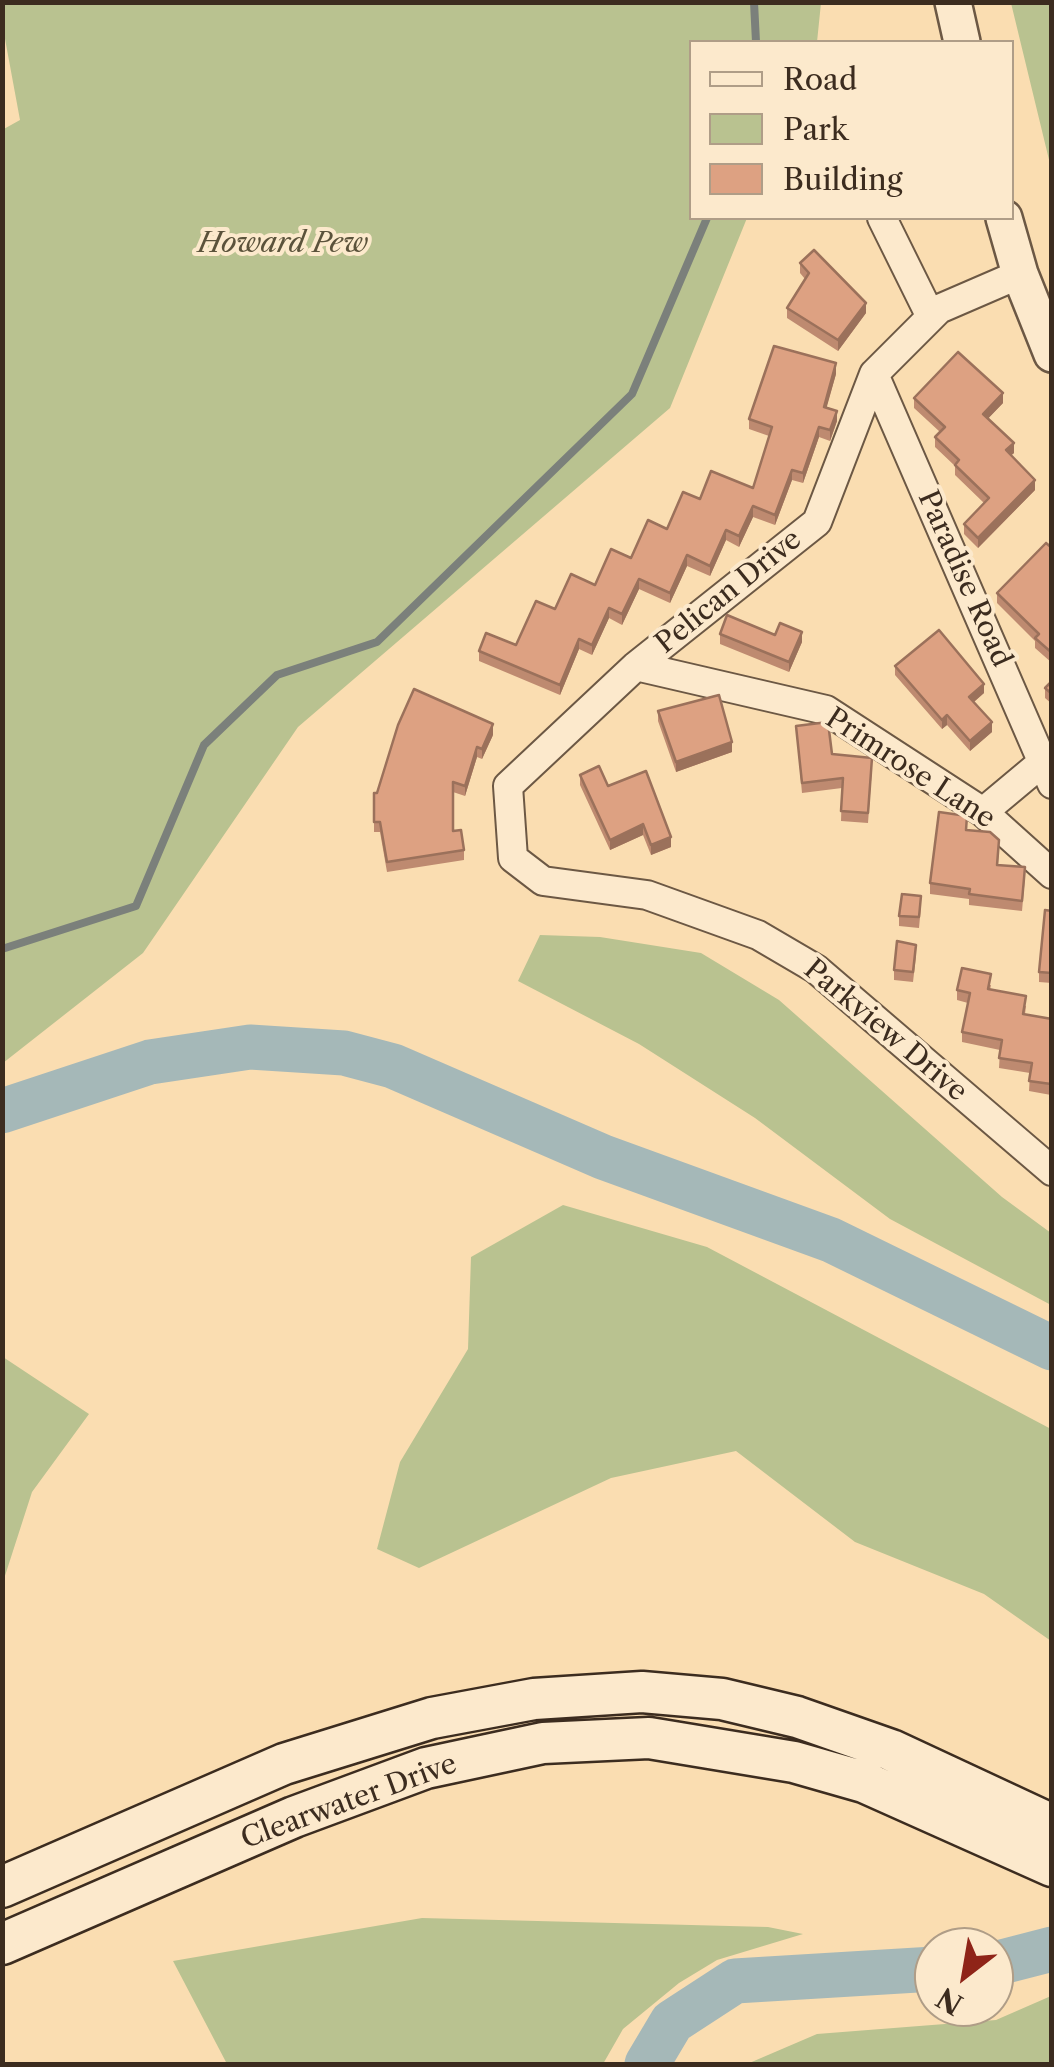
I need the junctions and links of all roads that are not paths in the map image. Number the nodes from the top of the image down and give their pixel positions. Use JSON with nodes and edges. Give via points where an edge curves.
{"nodes":[{"id":1,"x":952,"y":2,"type":"edge"},
{"id":2,"x":962,"y":40,"type":"edge"},
{"id":3,"x":883,"y":220,"type":"edge"},
{"id":4,"x":1005,"y":220,"type":"edge"},
{"id":5,"x":1020,"y":274,"type":"junction"},
{"id":6,"x":931,"y":317,"type":"junction"},
{"id":7,"x":1052,"y":354,"type":"edge"},
{"id":8,"x":874,"y":374,"type":"junction"},
{"id":9,"x":636,"y":666,"type":"junction"},
{"id":10,"x":1048,"y":773,"type":"edge"},
{"id":11,"x":983,"y":812,"type":"junction"},
{"id":12,"x":531,"y":872,"type":"joint"},
{"id":13,"x":1052,"y":874,"type":"edge"},
{"id":14,"x":1052,"y":1170,"type":"edge"},
{"id":15,"x":945,"y":1796,"type":"junction"},
{"id":16,"x":1052,"y":1826,"type":"edge"},
{"id":17,"x":1052,"y":1866,"type":"edge"},
{"id":18,"x":2,"y":1887,"type":"edge"},
{"id":19,"x":2,"y":1944,"type":"edge"}],
"edges":[{"from":1,"to":2,"type":"street"},
{"from":3,"to":6,"type":"street"},
{"from":4,"to":5,"type":"street"},
{"from":5,"to":6,"type":"street","name":"Pelican Drive"},
{"from":5,"to":7,"type":"street"},
{"from":6,"to":8,"type":"street","name":"Pelican Drive"},
{"from":8,"to":9,"type":"street","name":"Pelican Drive","via":[[816,522]]},
{"from":8,"to":10,"type":"street","name":"Paradise Road"},
{"from":9,"to":11,"type":"street","name":"Primrose Lane","via":[[826,710]]},
{"from":9,"to":12,"type":"street","name":"Pelican Drive","via":[[508,786],[513,858]]},
{"from":10,"to":11,"type":"street"},
{"from":11,"to":13,"type":"street","name":"Primrose Lane"},
{"from":12,"to":14,"type":"street","name":"Parkview Drive","via":[[543,881],[648,895],[758,935],[816,969]]},
{"from":15,"to":16,"type":"main road","name":"Clearwater Drive"},
{"from":15,"to":17,"type":"main road","name":"Clearwater Drive"},
{"from":15,"to":18,"type":"main road","name":"Clearwater Drive","via":[[854,1736],[722,1699],[642,1692],[534,1699],[432,1718],[284,1764]]},
{"from":15,"to":19,"type":"main road","name":"Clearwater Drive","via":[[726,1748],[649,1738],[543,1743],[426,1768],[294,1817]]}]}
